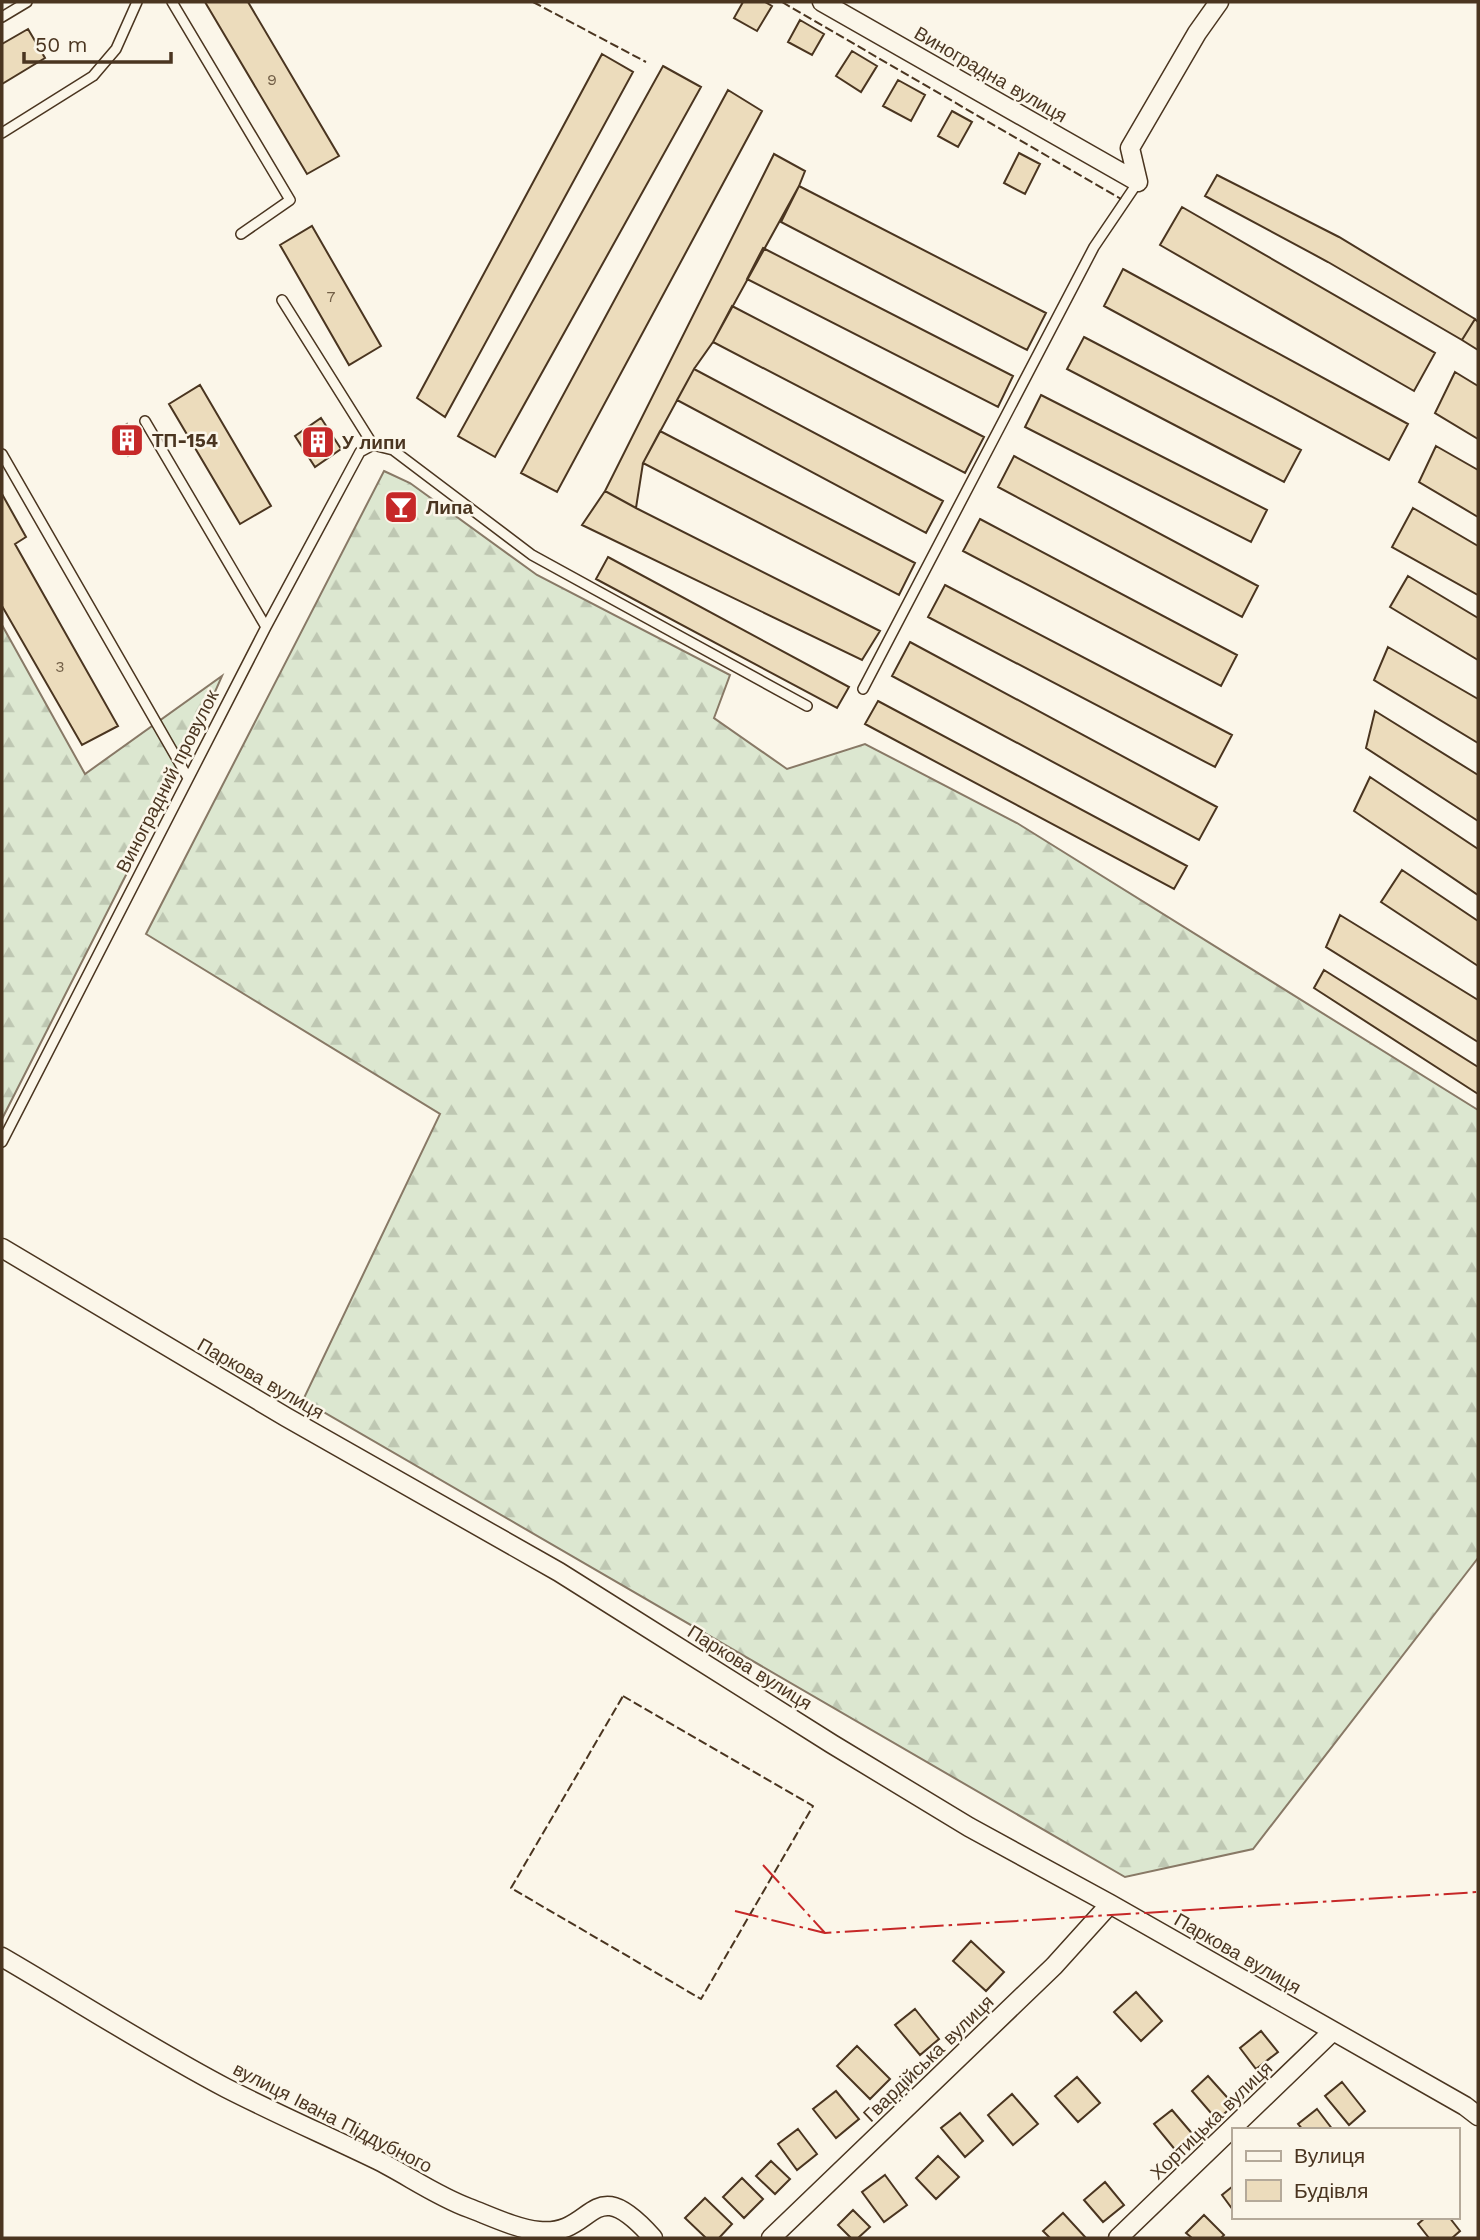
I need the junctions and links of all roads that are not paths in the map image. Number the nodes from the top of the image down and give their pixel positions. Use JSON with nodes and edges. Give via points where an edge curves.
{"nodes":[{"id":1,"x":27,"y":2,"type":"edge"},
{"id":2,"x":137,"y":2,"type":"edge"},
{"id":3,"x":172,"y":2,"type":"edge"},
{"id":4,"x":822,"y":2,"type":"edge"},
{"id":5,"x":1219,"y":2,"type":"edge"},
{"id":6,"x":2,"y":17,"type":"edge"},
{"id":7,"x":2,"y":133,"type":"edge"},
{"id":8,"x":1138,"y":183,"type":"junction"},
{"id":9,"x":241,"y":234,"type":"dead end"},
{"id":10,"x":282,"y":300,"type":"dead end"},
{"id":11,"x":145,"y":421,"type":"dead end"},
{"id":12,"x":373,"y":445,"type":"junction"},
{"id":13,"x":2,"y":454,"type":"edge"},
{"id":14,"x":266,"y":627,"type":"junction"},
{"id":15,"x":863,"y":689,"type":"dead end"},
{"id":16,"x":807,"y":706,"type":"dead end"},
{"id":17,"x":188,"y":778,"type":"junction"},
{"id":18,"x":2,"y":1142,"type":"edge"},
{"id":19,"x":2,"y":1248,"type":"edge"},
{"id":20,"x":1110,"y":1904,"type":"junction"},
{"id":21,"x":2,"y":1957,"type":"edge"},
{"id":22,"x":1333,"y":2031,"type":"junction"},
{"id":23,"x":1478,"y":2116,"type":"edge"},
{"id":24,"x":1232,"y":2128,"type":"edge"},
{"id":25,"x":1232,"y":2128,"type":"edge"},
{"id":26,"x":653,"y":2238,"type":"edge"},
{"id":27,"x":771,"y":2238,"type":"edge"},
{"id":28,"x":1118,"y":2238,"type":"edge"}],
"edges":[{"from":1,"to":6,"type":"lane"},
{"from":2,"to":7,"type":"lane","via":[[116,48],[93,76]]},
{"from":3,"to":9,"type":"lane","via":[[290,200]]},
{"from":4,"to":8,"type":"street","name":"Виноградна вулиця"},
{"from":5,"to":8,"type":"street","via":[[1130,148]]},
{"from":8,"to":15,"type":"lane","via":[[1094,247]]},
{"from":10,"to":12,"type":"lane"},
{"from":11,"to":14,"type":"lane"},
{"from":12,"to":14,"type":"lane","name":"Виноградний провулок","via":[[360,452]]},
{"from":12,"to":16,"type":"lane","via":[[393,450],[532,555]]},
{"from":13,"to":17,"type":"lane"},
{"from":14,"to":17,"type":"lane","name":"Виноградний провулок"},
{"from":17,"to":18,"type":"lane","name":"Виноградний провулок"},
{"from":19,"to":20,"type":"street","name":"Паркова вулиця","via":[[559,1572],[970,1827]]},
{"from":20,"to":22,"type":"street","name":"Паркова вулиця"},
{"from":20,"to":27,"type":"street","name":"Гвардійська вулиця","via":[[1054,1966]]},
{"from":21,"to":26,"type":"street","name":"вулиця Івана Піддубного","via":[[227,2088],[457,2204],[540,2231],[565,2229],[597,2208],[611,2205],[639,2222]]},
{"from":22,"to":23,"type":"street","name":"Паркова вулиця"},
{"from":22,"to":25,"type":"street","name":"Хортицька вулиця"},
{"from":24,"to":28,"type":"street","name":"Хортицька вулиця"}]}
